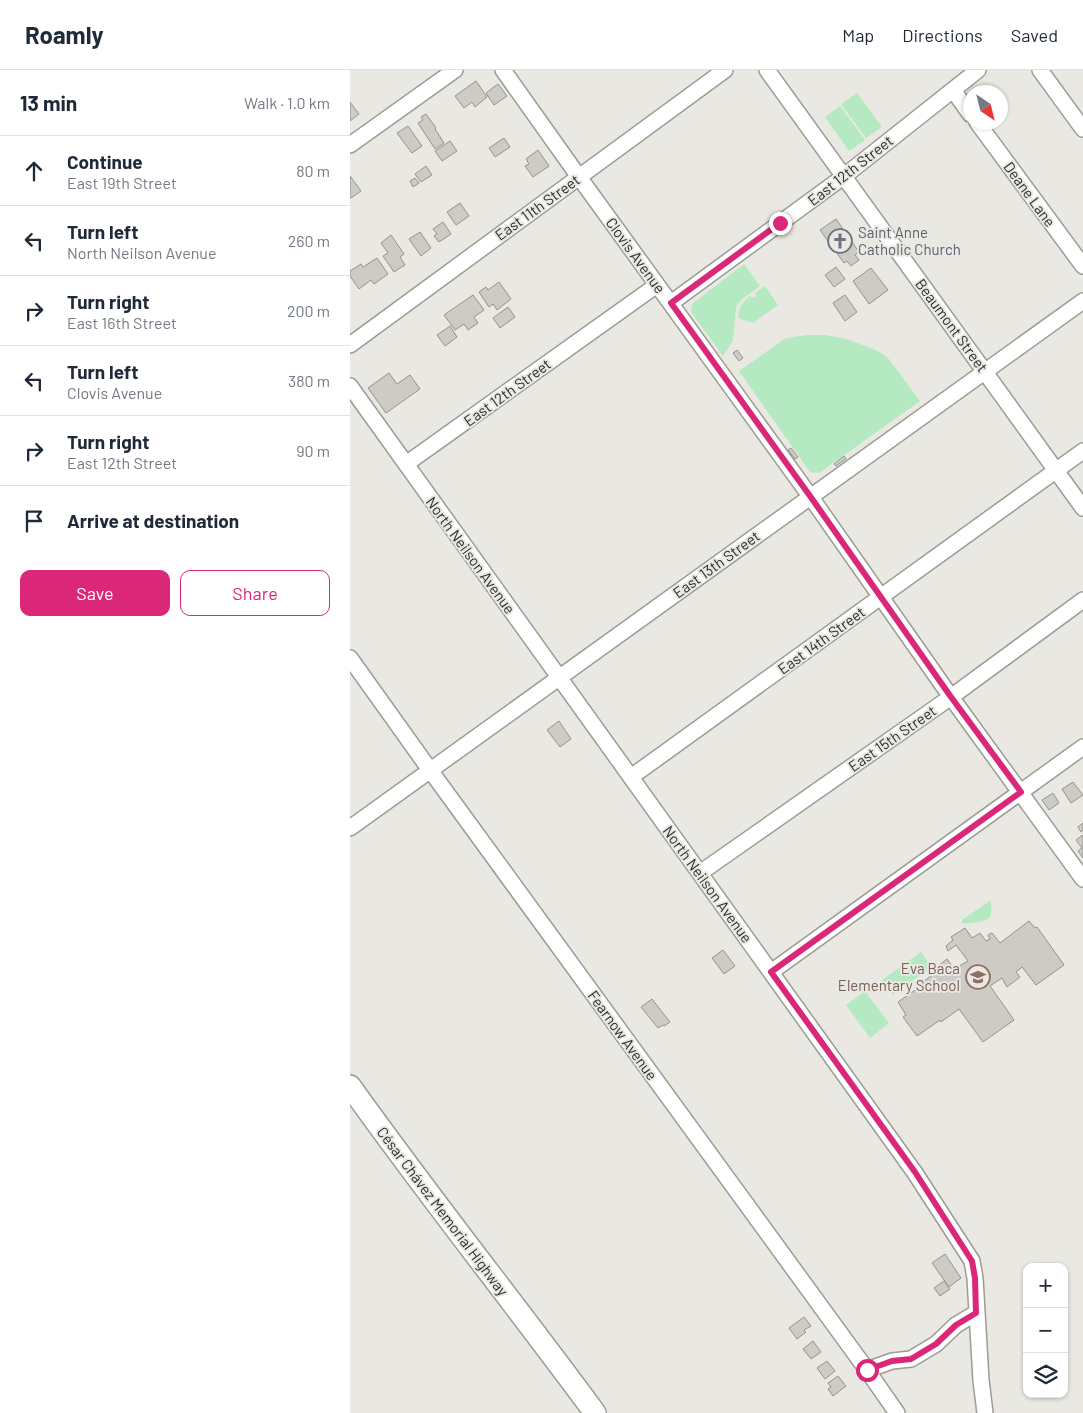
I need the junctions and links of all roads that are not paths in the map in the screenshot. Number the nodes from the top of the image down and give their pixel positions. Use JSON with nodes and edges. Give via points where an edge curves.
{"nodes":[{"id":1,"x":455,"y":70,"type":"edge"},
{"id":2,"x":503,"y":70,"type":"edge"},
{"id":3,"x":725,"y":70,"type":"edge"},
{"id":4,"x":767,"y":70,"type":"edge"},
{"id":5,"x":978,"y":70,"type":"edge"},
{"id":6,"x":1040,"y":70,"type":"edge"},
{"id":7,"x":953,"y":90,"type":"junction"},
{"id":8,"x":963,"y":104,"type":"edge"},
{"id":9,"x":1083,"y":129,"type":"edge"},
{"id":10,"x":983,"y":130,"type":"edge"},
{"id":11,"x":350,"y":145,"type":"edge"},
{"id":12,"x":579,"y":177,"type":"junction"},
{"id":13,"x":843,"y":177,"type":"junction"},
{"id":14,"x":1083,"y":266,"type":"edge"},
{"id":15,"x":657,"y":285,"type":"junction"},
{"id":16,"x":1083,"y":301,"type":"edge"},
{"id":17,"x":671,"y":303,"type":"junction"},
{"id":18,"x":350,"y":345,"type":"edge"},
{"id":19,"x":985,"y":372,"type":"junction"},
{"id":20,"x":350,"y":386,"type":"edge"},
{"id":21,"x":1083,"y":451,"type":"edge"},
{"id":22,"x":406,"y":464,"type":"junction"},
{"id":23,"x":1056,"y":470,"type":"junction"},
{"id":24,"x":810,"y":496,"type":"junction"},
{"id":25,"x":1083,"y":508,"type":"edge"},
{"id":26,"x":881,"y":597,"type":"junction"},
{"id":27,"x":1083,"y":600,"type":"edge"},
{"id":28,"x":350,"y":658,"type":"edge"},
{"id":29,"x":559,"y":677,"type":"junction"},
{"id":30,"x":951,"y":697,"type":"junction"},
{"id":31,"x":1083,"y":747,"type":"edge"},
{"id":32,"x":430,"y":770,"type":"junction"},
{"id":33,"x":631,"y":776,"type":"junction"},
{"id":34,"x":1021,"y":792,"type":"junction"},
{"id":35,"x":350,"y":828,"type":"edge"},
{"id":36,"x":700,"y":873,"type":"junction"},
{"id":37,"x":1083,"y":879,"type":"edge"},
{"id":38,"x":771,"y":972,"type":"junction"},
{"id":39,"x":350,"y":1086,"type":"edge"},
{"id":40,"x":976,"y":1313,"type":"junction"},
{"id":41,"x":538,"y":1336,"type":"junction"},
{"id":42,"x":867,"y":1370,"type":"junction"},
{"id":43,"x":595,"y":1413,"type":"edge"},
{"id":44,"x":607,"y":1413,"type":"edge"},
{"id":45,"x":897,"y":1413,"type":"edge"},
{"id":46,"x":984,"y":1413,"type":"edge"}],
"edges":[{"from":1,"to":11,"type":"street"},
{"from":2,"to":12,"type":"street","name":"Clovis Avenue"},
{"from":3,"to":12,"type":"street","name":"East 11th Street"},
{"from":4,"to":13,"type":"street","name":"Beaumont Street"},
{"from":5,"to":7,"type":"street","name":"East 12th Street"},
{"from":6,"to":9,"type":"street"},
{"from":7,"to":8,"type":"street"},
{"from":7,"to":13,"type":"street","name":"East 12th Street"},
{"from":10,"to":14,"type":"street","name":"Deane Lane"},
{"from":12,"to":15,"type":"street","name":"Clovis Avenue"},
{"from":12,"to":18,"type":"street","name":"East 11th Street"},
{"from":13,"to":17,"type":"street","name":"East 12th Street"},
{"from":13,"to":19,"type":"street","name":"Beaumont Street"},
{"from":15,"to":17,"type":"street","name":"Clovis Avenue"},
{"from":15,"to":22,"type":"street","name":"East 12th Street"},
{"from":16,"to":19,"type":"street","name":"East 13th Street"},
{"from":17,"to":24,"type":"street","name":"Clovis Avenue"},
{"from":19,"to":23,"type":"street","name":"Beaumont Street"},
{"from":19,"to":24,"type":"street","name":"East 13th Street"},
{"from":20,"to":22,"type":"street","name":"North Neilson Avenue"},
{"from":21,"to":23,"type":"street","name":"East 14th Street"},
{"from":22,"to":29,"type":"street","name":"North Neilson Avenue"},
{"from":23,"to":25,"type":"street","name":"Beaumont Street"},
{"from":23,"to":26,"type":"street","name":"East 14th Street"},
{"from":24,"to":26,"type":"street","name":"Clovis Avenue"},
{"from":24,"to":29,"type":"street","name":"East 13th Street"},
{"from":26,"to":30,"type":"street","name":"Clovis Avenue"},
{"from":26,"to":33,"type":"street","name":"East 14th Street"},
{"from":27,"to":30,"type":"street","name":"East 15th Street"},
{"from":28,"to":32,"type":"street","name":"Fearnow Avenue"},
{"from":29,"to":32,"type":"street","name":"East 13th Street"},
{"from":29,"to":33,"type":"street","name":"North Neilson Avenue"},
{"from":30,"to":34,"type":"street","name":"Clovis Avenue"},
{"from":30,"to":36,"type":"street","name":"East 15th Street"},
{"from":31,"to":34,"type":"street"},
{"from":32,"to":35,"type":"street","name":"East 13th Street"},
{"from":32,"to":42,"type":"street","name":"Fearnow Avenue"},
{"from":33,"to":36,"type":"street","name":"North Neilson Avenue"},
{"from":34,"to":37,"type":"street","name":"Clovis Avenue"},
{"from":34,"to":38,"type":"street"},
{"from":36,"to":38,"type":"street","name":"North Neilson Avenue"},
{"from":38,"to":40,"type":"street","name":"North Neilson Avenue","via":[[915,1172],[972,1261]]},
{"from":39,"to":41,"type":"highway","name":"César Chávez Memorial Highway"},
{"from":40,"to":42,"type":"street","via":[[911,1359],[892,1361]]},
{"from":40,"to":46,"type":"street","name":"North Neilson Avenue"},
{"from":41,"to":43,"type":"highway","name":"César Chávez Memorial Highway"},
{"from":41,"to":44,"type":"highway","name":"César Chávez Memorial Highway"},
{"from":42,"to":45,"type":"street","name":"Fearnow Avenue"}]}
